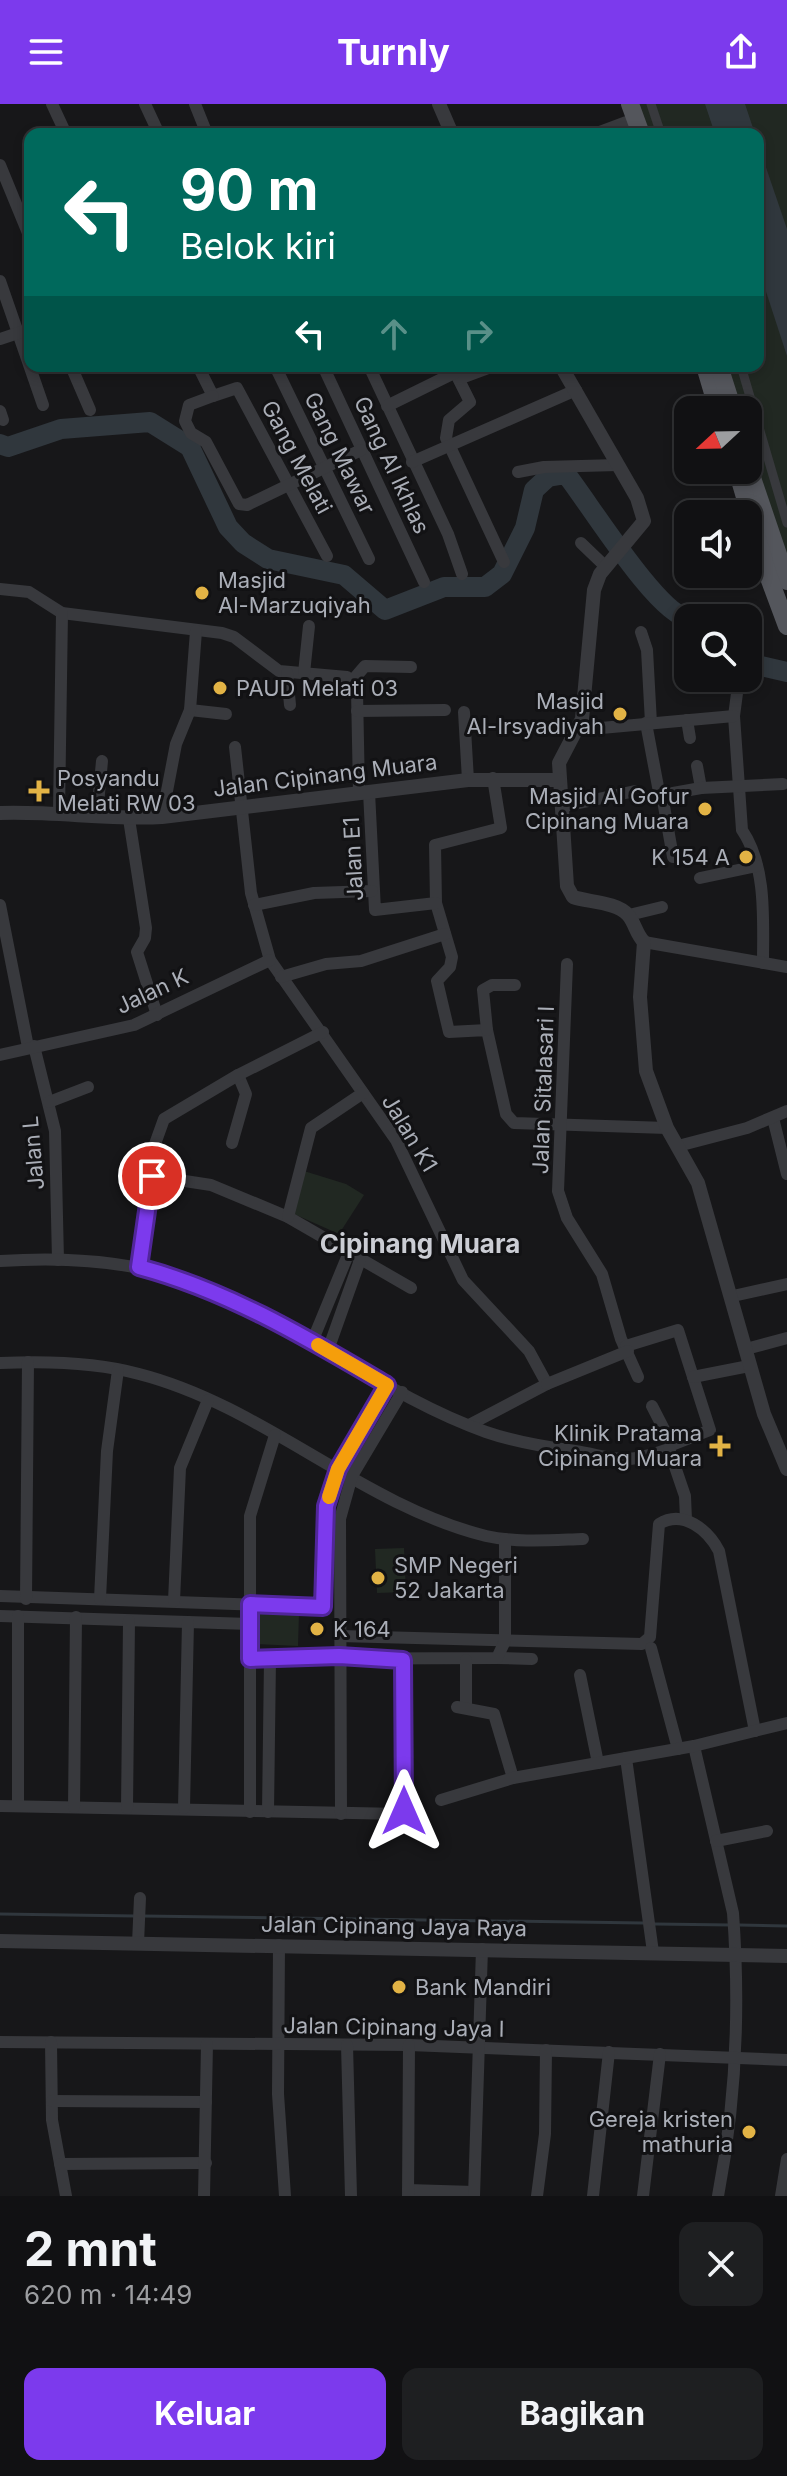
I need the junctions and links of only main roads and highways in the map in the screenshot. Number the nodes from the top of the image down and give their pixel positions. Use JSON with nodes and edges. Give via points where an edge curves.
{"nodes":[{"id":1,"x":707,"y":372,"type":"edge"},
{"id":2,"x":721,"y":372,"type":"edge"},
{"id":3,"x":714,"y":396,"type":"edge"},
{"id":4,"x":729,"y":396,"type":"edge"},
{"id":5,"x":741,"y":484,"type":"edge"},
{"id":6,"x":754,"y":484,"type":"edge"},
{"id":7,"x":785,"y":572,"type":"edge"},
{"id":8,"x":787,"y":626,"type":"edge"}],
"edges":[{"from":1,"to":3,"type":"main road"},
{"from":2,"to":4,"type":"main road"},
{"from":5,"to":8,"type":"main road"},
{"from":6,"to":7,"type":"main road"}]}
